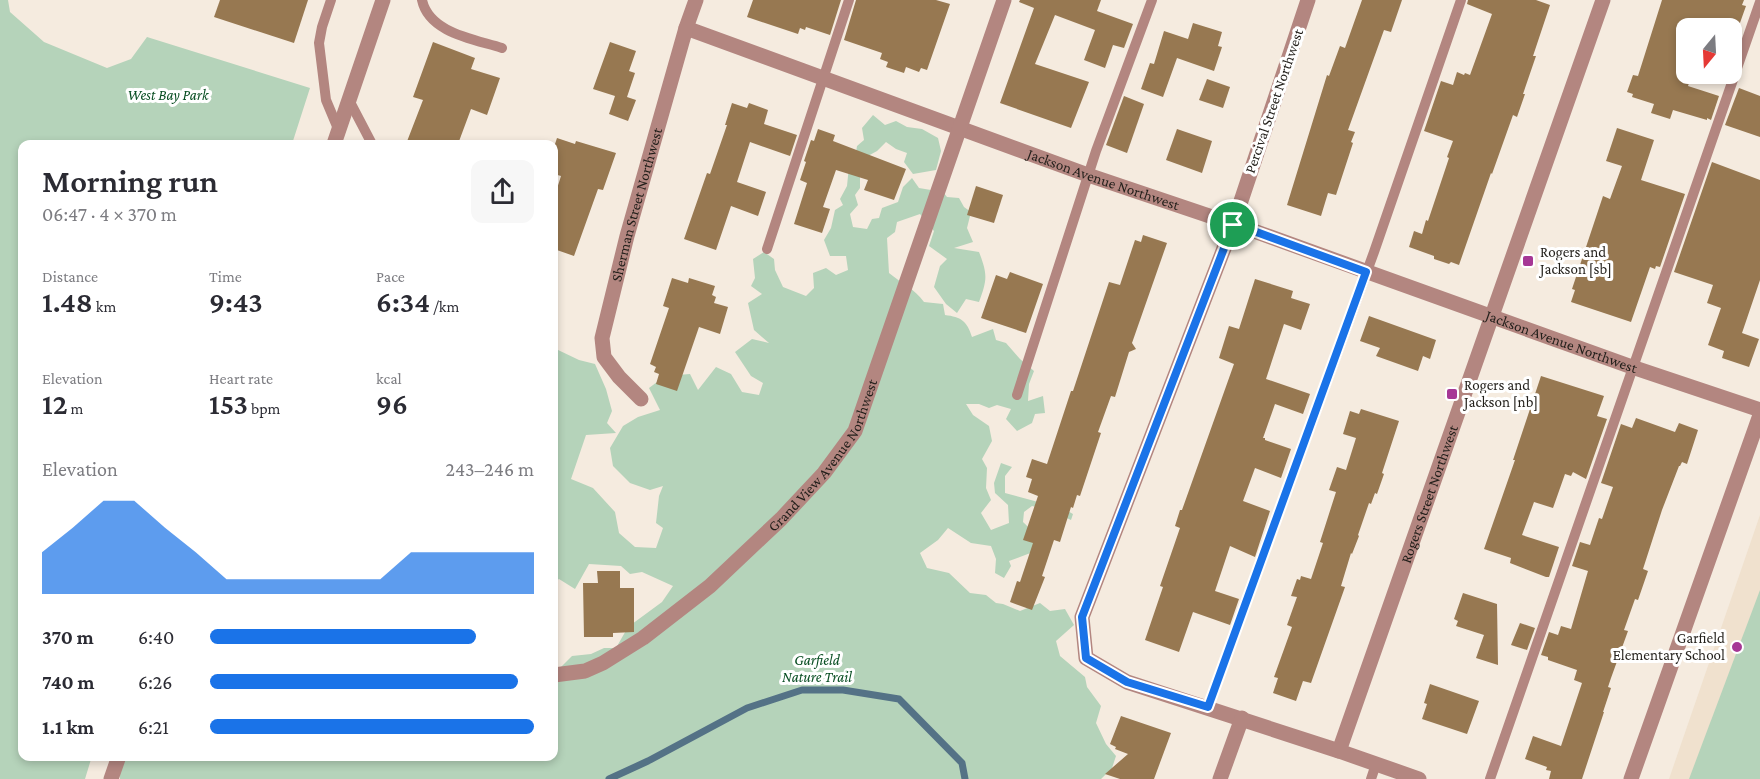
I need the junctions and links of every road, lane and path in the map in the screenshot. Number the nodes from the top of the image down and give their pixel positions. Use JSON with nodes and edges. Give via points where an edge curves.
{"nodes":[{"id":1,"x":330,"y":0,"type":"edge"},
{"id":2,"x":383,"y":0,"type":"edge"},
{"id":3,"x":422,"y":0,"type":"edge"},
{"id":4,"x":696,"y":0,"type":"edge"},
{"id":5,"x":849,"y":0,"type":"edge"},
{"id":6,"x":1004,"y":0,"type":"edge"},
{"id":7,"x":1152,"y":0,"type":"edge"},
{"id":8,"x":1308,"y":0,"type":"edge"},
{"id":9,"x":1461,"y":0,"type":"edge"},
{"id":10,"x":1604,"y":0,"type":"edge"},
{"id":11,"x":1760,"y":2,"type":"edge"},
{"id":12,"x":686,"y":28,"type":"junction"},
{"id":13,"x":502,"y":48,"type":"dead end"},
{"id":14,"x":824,"y":78,"type":"junction"},
{"id":15,"x":349,"y":100,"type":"junction"},
{"id":16,"x":958,"y":128,"type":"junction"},
{"id":17,"x":337,"y":137,"type":"edge"},
{"id":18,"x":370,"y":140,"type":"edge"},
{"id":19,"x":1089,"y":175,"type":"junction"},
{"id":20,"x":1233,"y":225,"type":"junction"},
{"id":21,"x":767,"y":249,"type":"dead end"},
{"id":22,"x":1366,"y":272,"type":"junction"},
{"id":23,"x":1492,"y":317,"type":"junction"},
{"id":24,"x":1632,"y":368,"type":"junction"},
{"id":25,"x":1017,"y":395,"type":"dead end"},
{"id":26,"x":641,"y":399,"type":"dead end"},
{"id":27,"x":1760,"y":410,"type":"edge"},
{"id":28,"x":1760,"y":415,"type":"edge"},
{"id":29,"x":558,"y":674,"type":"edge"},
{"id":30,"x":1208,"y":707,"type":"junction"},
{"id":31,"x":1242,"y":718,"type":"junction"},
{"id":32,"x":1339,"y":751,"type":"junction"},
{"id":33,"x":117,"y":761,"type":"edge"},
{"id":34,"x":1376,"y":764,"type":"junction"},
{"id":35,"x":111,"y":779,"type":"edge"},
{"id":36,"x":1220,"y":779,"type":"edge"},
{"id":37,"x":1371,"y":779,"type":"edge"},
{"id":38,"x":1419,"y":779,"type":"edge"},
{"id":39,"x":1490,"y":779,"type":"edge"},
{"id":40,"x":1631,"y":779,"type":"edge"}],
"edges":[{"from":1,"to":17,"type":"lane","via":[[319,43],[326,99]]},
{"from":2,"to":15,"type":"street"},
{"from":3,"to":13,"type":"lane","via":[[436,24]]},
{"from":4,"to":12,"type":"street","name":"Sherman Street Northwest"},
{"from":5,"to":14,"type":"lane"},
{"from":6,"to":16,"type":"street","name":"Grand View Avenue Northwest"},
{"from":7,"to":19,"type":"lane"},
{"from":8,"to":20,"type":"street","name":"Percival Street Northwest"},
{"from":9,"to":22,"type":"lane"},
{"from":10,"to":23,"type":"street","name":"Rogers Street Northwest"},
{"from":11,"to":24,"type":"lane"},
{"from":12,"to":14,"type":"street","name":"Jackson Avenue Northwest"},
{"from":12,"to":26,"type":"street","name":"Sherman Street Northwest","via":[[602,338],[604,357]]},
{"from":14,"to":16,"type":"street","name":"Jackson Avenue Northwest"},
{"from":14,"to":21,"type":"lane"},
{"from":15,"to":17,"type":"street"},
{"from":15,"to":18,"type":"lane"},
{"from":16,"to":19,"type":"street","name":"Jackson Avenue Northwest"},
{"from":16,"to":29,"type":"street","name":"Grand View Avenue Northwest","via":[[855,430],[824,473],[782,519],[710,586],[643,638],[585,671]]},
{"from":19,"to":20,"type":"street","name":"Jackson Avenue Northwest"},
{"from":19,"to":25,"type":"lane"},
{"from":20,"to":22,"type":"street","name":"Jackson Avenue Northwest"},
{"from":20,"to":30,"type":"street","name":"Percival Street Northwest","via":[[1082,617],[1086,658],[1127,682]]},
{"from":22,"to":23,"type":"street","name":"Jackson Avenue Northwest"},
{"from":22,"to":30,"type":"lane"},
{"from":23,"to":24,"type":"street","name":"Jackson Avenue Northwest"},
{"from":23,"to":32,"type":"street","name":"Rogers Street Northwest"},
{"from":24,"to":27,"type":"street","name":"Jackson Avenue Northwest"},
{"from":24,"to":39,"type":"lane"},
{"from":28,"to":40,"type":"street"},
{"from":30,"to":31,"type":"street"},
{"from":31,"to":32,"type":"street"},
{"from":31,"to":36,"type":"street"},
{"from":32,"to":34,"type":"street"},
{"from":33,"to":35,"type":"street"},
{"from":34,"to":37,"type":"lane"},
{"from":34,"to":38,"type":"street"}]}
